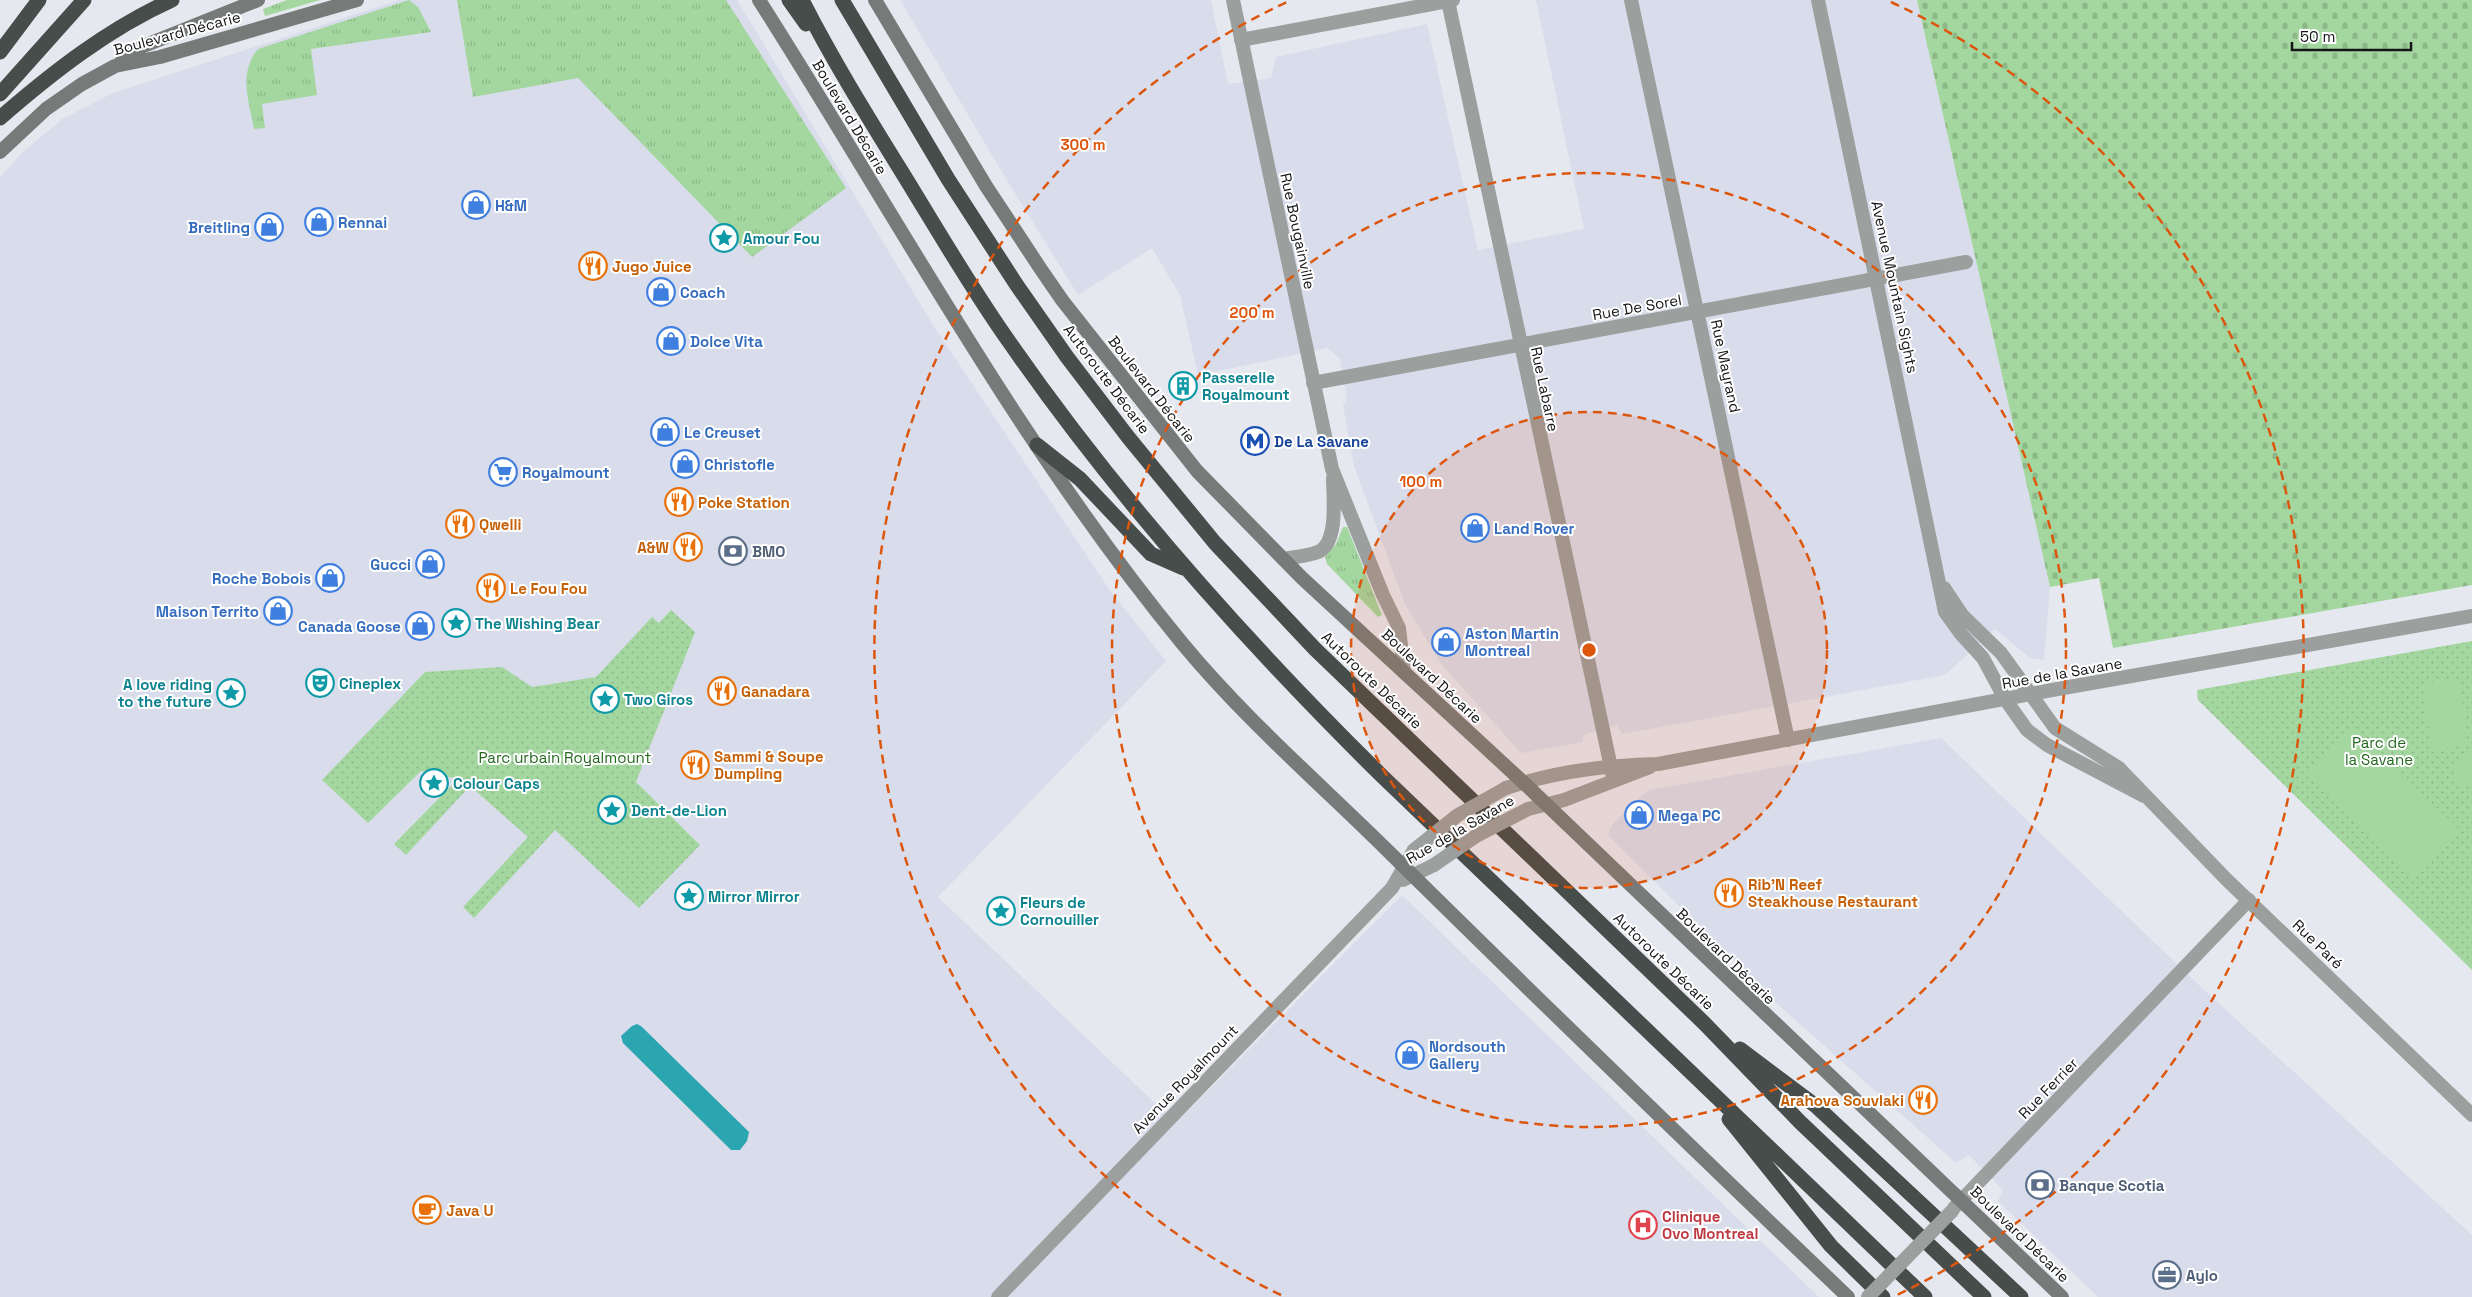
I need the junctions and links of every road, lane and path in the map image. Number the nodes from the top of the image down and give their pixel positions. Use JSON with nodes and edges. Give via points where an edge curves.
{"nodes":[{"id":1,"x":39,"y":0,"type":"edge"},
{"id":2,"x":84,"y":0,"type":"edge"},
{"id":3,"x":172,"y":0,"type":"edge"},
{"id":4,"x":258,"y":0,"type":"edge"},
{"id":5,"x":356,"y":0,"type":"edge"},
{"id":6,"x":759,"y":0,"type":"edge"},
{"id":7,"x":788,"y":0,"type":"edge"},
{"id":8,"x":802,"y":0,"type":"edge"},
{"id":9,"x":842,"y":0,"type":"edge"},
{"id":10,"x":875,"y":0,"type":"edge"},
{"id":11,"x":1233,"y":0,"type":"edge"},
{"id":12,"x":1450,"y":0,"type":"edge"},
{"id":13,"x":1631,"y":0,"type":"edge"},
{"id":14,"x":1818,"y":0,"type":"edge"},
{"id":15,"x":1241,"y":40,"type":"junction"},
{"id":16,"x":0,"y":52,"type":"edge"},
{"id":17,"x":831,"y":57,"type":"junction"},
{"id":18,"x":115,"y":66,"type":"junction"},
{"id":19,"x":0,"y":94,"type":"edge"},
{"id":20,"x":0,"y":118,"type":"edge"},
{"id":21,"x":0,"y":152,"type":"edge"},
{"id":22,"x":1966,"y":262,"type":"dead end"},
{"id":23,"x":1877,"y":279,"type":"junction"},
{"id":24,"x":1698,"y":312,"type":"junction"},
{"id":25,"x":1519,"y":345,"type":"junction"},
{"id":26,"x":1314,"y":383,"type":"junction"},
{"id":27,"x":1037,"y":445,"type":"junction"},
{"id":28,"x":1332,"y":469,"type":"junction"},
{"id":29,"x":1283,"y":559,"type":"junction"},
{"id":30,"x":1186,"y":569,"type":"junction"},
{"id":31,"x":1940,"y":580,"type":"junction"},
{"id":32,"x":2472,"y":616,"type":"edge"},
{"id":33,"x":1404,"y":672,"type":"junction"},
{"id":34,"x":2029,"y":695,"type":"junction"},
{"id":35,"x":2006,"y":699,"type":"junction"},
{"id":36,"x":1788,"y":740,"type":"junction"},
{"id":37,"x":1610,"y":764,"type":"junction"},
{"id":38,"x":1658,"y":764,"type":"junction"},
{"id":39,"x":1614,"y":782,"type":"junction"},
{"id":40,"x":1524,"y":784,"type":"junction"},
{"id":41,"x":2144,"y":796,"type":"junction"},
{"id":42,"x":1545,"y":804,"type":"junction"},
{"id":43,"x":1409,"y":867,"type":"junction"},
{"id":44,"x":1396,"y":884,"type":"joint"},
{"id":45,"x":2249,"y":900,"type":"junction"},
{"id":46,"x":1704,"y":1023,"type":"junction"},
{"id":47,"x":1693,"y":1073,"type":"junction"},
{"id":48,"x":2472,"y":1115,"type":"edge"},
{"id":49,"x":1956,"y":1206,"type":"junction"},
{"id":50,"x":998,"y":1297,"type":"edge"},
{"id":51,"x":1848,"y":1297,"type":"edge"},
{"id":52,"x":1868,"y":1297,"type":"edge"},
{"id":53,"x":1883,"y":1297,"type":"edge"},
{"id":54,"x":1925,"y":1297,"type":"edge"},
{"id":55,"x":1984,"y":1297,"type":"edge"},
{"id":56,"x":2021,"y":1297,"type":"edge"},
{"id":57,"x":2062,"y":1297,"type":"edge"}],
"edges":[{"from":1,"to":16,"type":"highway"},
{"from":2,"to":19,"type":"highway"},
{"from":3,"to":20,"type":"highway","via":[[121,27],[67,62]]},
{"from":4,"to":18,"type":"main road","via":[[141,47]]},
{"from":5,"to":18,"type":"main road","name":"Boulevard Décarie","via":[[160,57]]},
{"from":6,"to":27,"type":"main road","name":"Boulevard Décarie","via":[[910,247]]},
{"from":7,"to":17,"type":"highway"},
{"from":8,"to":17,"type":"highway"},
{"from":9,"to":46,"type":"highway","name":"Autoroute Décarie","via":[[953,186],[1016,284],[1067,357],[1176,497],[1315,649]]},
{"from":10,"to":29,"type":"main road","name":"Boulevard Décarie","via":[[986,186],[1062,300],[1197,471]]},
{"from":11,"to":15,"type":"street","name":"Rue Bougainville"},
{"from":12,"to":15,"type":"street"},
{"from":12,"to":25,"type":"street","name":"Rue Labarre"},
{"from":13,"to":24,"type":"street","name":"Rue Mayrand"},
{"from":14,"to":23,"type":"street","name":"Avenue Mountain Sights"},
{"from":15,"to":26,"type":"street","name":"Rue Bougainville"},
{"from":17,"to":30,"type":"highway","via":[[968,281],[1010,343],[1085,444]]},
{"from":18,"to":21,"type":"main road","name":"Boulevard Décarie","via":[[46,109]]},
{"from":22,"to":23,"type":"street","name":"Rue De Sorel"},
{"from":23,"to":24,"type":"street","name":"Rue De Sorel"},
{"from":23,"to":31,"type":"street","name":"Avenue Mountain Sights"},
{"from":24,"to":25,"type":"street","name":"Rue De Sorel"},
{"from":24,"to":36,"type":"street","name":"Rue Mayrand"},
{"from":25,"to":26,"type":"street","name":"Rue De Sorel"},
{"from":25,"to":37,"type":"street","name":"Rue Labarre"},
{"from":26,"to":28,"type":"street","name":"Rue Bougainville"},
{"from":27,"to":30,"type":"highway","via":[[1080,479],[1151,554]]},
{"from":27,"to":43,"type":"main road","name":"Boulevard Décarie","via":[[1117,560],[1188,651],[1269,735]]},
{"from":28,"to":29,"type":"street","name":"Rue Bougainville","via":[[1333,525],[1326,544],[1317,552]]},
{"from":28,"to":33,"type":"street","name":"Rue Bougainville","via":[[1399,628]]},
{"from":29,"to":33,"type":"main road","name":"Boulevard Décarie"},
{"from":30,"to":47,"type":"highway","via":[[1333,728]]},
{"from":31,"to":34,"type":"street","name":"Avenue Mountain Sights","via":[[1957,608],[2001,653]]},
{"from":31,"to":35,"type":"street","name":"Avenue Mountain Sights","via":[[1945,612],[1980,653]]},
{"from":32,"to":34,"type":"street","name":"Rue de la Savane"},
{"from":33,"to":40,"type":"main road","name":"Boulevard Décarie"},
{"from":34,"to":35,"type":"street","name":"Rue de la Savane"},
{"from":34,"to":41,"type":"street","name":"Avenue Mountain Sights","via":[[2055,728],[2119,768]]},
{"from":35,"to":36,"type":"street","name":"Rue de la Savane"},
{"from":35,"to":41,"type":"street","name":"Avenue Mountain Sights","via":[[2033,736]]},
{"from":36,"to":38,"type":"street","name":"Rue de la Savane"},
{"from":37,"to":38,"type":"street","name":"Rue de la Savane"},
{"from":37,"to":39,"type":"street","name":"Rue Labarre"},
{"from":37,"to":40,"type":"street","name":"Rue de la Savane"},
{"from":38,"to":39,"type":"street","name":"Rue de la Savane"},
{"from":39,"to":42,"type":"street","name":"Rue de la Savane"},
{"from":40,"to":42,"type":"main road","name":"Boulevard Décarie"},
{"from":40,"to":43,"type":"street","name":"Rue de la Savane","bridge":true,"via":[[1506,788],[1458,815],[1424,840]]},
{"from":41,"to":45,"type":"street","name":"Rue Paré"},
{"from":42,"to":43,"type":"street","name":"Rue de la Savane","bridge":true,"via":[[1528,809],[1476,836],[1426,870]]},
{"from":42,"to":49,"type":"main road","name":"Boulevard Décarie"},
{"from":43,"to":44,"type":"street","name":"Rue de la Savane"},
{"from":43,"to":51,"type":"main road","name":"Boulevard Décarie"},
{"from":44,"to":50,"type":"street","name":"Avenue Royalmount"},
{"from":45,"to":48,"type":"street","name":"Rue Paré"},
{"from":45,"to":49,"type":"street","name":"Rue Ferrier"},
{"from":46,"to":55,"type":"highway","name":"Autoroute Décarie","via":[[1800,1122]]},
{"from":46,"to":56,"type":"highway","via":[[1816,1106]]},
{"from":47,"to":53,"type":"highway","via":[[1831,1246]]},
{"from":47,"to":54,"type":"highway"},
{"from":49,"to":52,"type":"street","name":"Rue Ferrier","bridge":true},
{"from":49,"to":57,"type":"main road","name":"Boulevard Décarie"}]}
